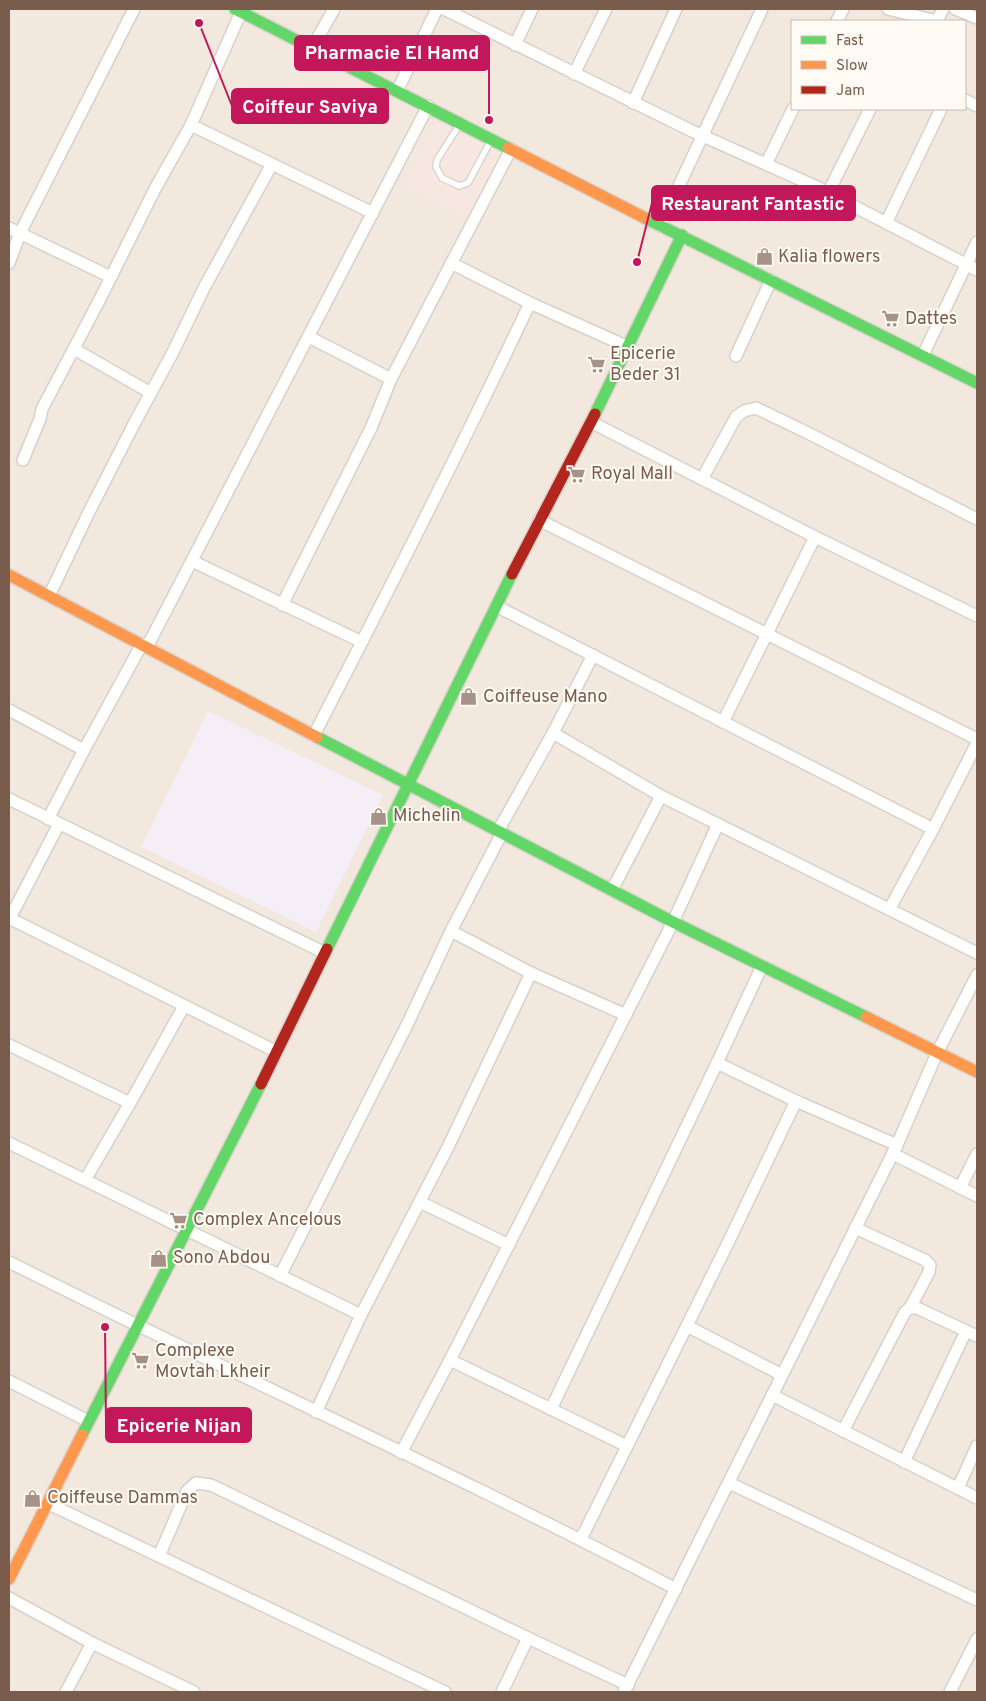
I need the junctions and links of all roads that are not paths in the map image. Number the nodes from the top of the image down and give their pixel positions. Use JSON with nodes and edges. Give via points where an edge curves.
{"nodes":[{"id":1,"x":134,"y":9,"type":"edge"},
{"id":2,"x":334,"y":9,"type":"edge"},
{"id":3,"x":437,"y":9,"type":"edge"},
{"id":4,"x":444,"y":9,"type":"edge"},
{"id":5,"x":532,"y":9,"type":"edge"},
{"id":6,"x":606,"y":9,"type":"edge"},
{"id":7,"x":676,"y":9,"type":"edge"},
{"id":8,"x":762,"y":9,"type":"edge"},
{"id":9,"x":888,"y":9,"type":"edge"},
{"id":10,"x":955,"y":9,"type":"edge"},
{"id":11,"x":238,"y":10,"type":"edge"},
{"id":12,"x":977,"y":18,"type":"edge"},
{"id":13,"x":933,"y":20,"type":"edge"},
{"id":14,"x":515,"y":44,"type":"junction"},
{"id":15,"x":312,"y":48,"type":"junction"},
{"id":16,"x":574,"y":74,"type":"junction"},
{"id":17,"x":397,"y":91,"type":"junction"},
{"id":18,"x":634,"y":103,"type":"junction"},
{"id":19,"x":428,"y":106,"type":"junction"},
{"id":20,"x":793,"y":110,"type":"edge"},
{"id":21,"x":870,"y":110,"type":"edge"},
{"id":22,"x":941,"y":110,"type":"edge"},
{"id":23,"x":460,"y":123,"type":"junction"},
{"id":24,"x":191,"y":125,"type":"junction"},
{"id":25,"x":703,"y":136,"type":"junction"},
{"id":26,"x":491,"y":139,"type":"junction"},
{"id":27,"x":511,"y":149,"type":"junction"},
{"id":28,"x":272,"y":164,"type":"junction"},
{"id":29,"x":766,"y":164,"type":"junction"},
{"id":30,"x":828,"y":193,"type":"junction"},
{"id":31,"x":373,"y":214,"type":"junction"},
{"id":32,"x":886,"y":223,"type":"junction"},
{"id":33,"x":660,"y":226,"type":"junction"},
{"id":34,"x":9,"y":228,"type":"edge"},
{"id":35,"x":20,"y":233,"type":"junction"},
{"id":36,"x":682,"y":235,"type":"junction"},
{"id":37,"x":977,"y":242,"type":"edge"},
{"id":38,"x":9,"y":263,"type":"edge"},
{"id":39,"x":451,"y":263,"type":"junction"},
{"id":40,"x":966,"y":265,"type":"junction"},
{"id":41,"x":977,"y":270,"type":"edge"},
{"id":42,"x":110,"y":277,"type":"junction"},
{"id":43,"x":771,"y":280,"type":"junction"},
{"id":44,"x":530,"y":303,"type":"junction"},
{"id":45,"x":308,"y":337,"type":"junction"},
{"id":46,"x":626,"y":346,"type":"junction"},
{"id":47,"x":74,"y":349,"type":"junction"},
{"id":48,"x":923,"y":355,"type":"junction"},
{"id":49,"x":736,"y":356,"type":"dead end"},
{"id":50,"x":391,"y":379,"type":"junction"},
{"id":51,"x":977,"y":382,"type":"edge"},
{"id":52,"x":151,"y":393,"type":"junction"},
{"id":53,"x":591,"y":422,"type":"junction"},
{"id":54,"x":24,"y":460,"type":"dead end"},
{"id":55,"x":702,"y":479,"type":"junction"},
{"id":56,"x":539,"y":520,"type":"junction"},
{"id":57,"x":977,"y":520,"type":"edge"},
{"id":58,"x":815,"y":537,"type":"junction"},
{"id":59,"x":192,"y":561,"type":"junction"},
{"id":60,"x":9,"y":575,"type":"edge"},
{"id":61,"x":48,"y":596,"type":"junction"},
{"id":62,"x":282,"y":605,"type":"junction"},
{"id":63,"x":496,"y":606,"type":"junction"},
{"id":64,"x":977,"y":616,"type":"edge"},
{"id":65,"x":767,"y":633,"type":"junction"},
{"id":66,"x":362,"y":642,"type":"junction"},
{"id":67,"x":144,"y":646,"type":"junction"},
{"id":68,"x":593,"y":656,"type":"junction"},
{"id":69,"x":9,"y":710,"type":"edge"},
{"id":70,"x":723,"y":722,"type":"junction"},
{"id":71,"x":553,"y":734,"type":"junction"},
{"id":72,"x":314,"y":735,"type":"junction"},
{"id":73,"x":977,"y":741,"type":"edge"},
{"id":74,"x":84,"y":750,"type":"junction"},
{"id":75,"x":407,"y":785,"type":"junction"},
{"id":76,"x":661,"y":796,"type":"junction"},
{"id":77,"x":9,"y":799,"type":"edge"},
{"id":78,"x":54,"y":821,"type":"junction"},
{"id":79,"x":718,"y":824,"type":"junction"},
{"id":80,"x":933,"y":829,"type":"junction"},
{"id":81,"x":500,"y":832,"type":"junction"},
{"id":82,"x":612,"y":890,"type":"junction"},
{"id":83,"x":890,"y":908,"type":"junction"},
{"id":84,"x":9,"y":918,"type":"edge"},
{"id":85,"x":673,"y":922,"type":"junction"},
{"id":86,"x":452,"y":931,"type":"junction"},
{"id":87,"x":325,"y":953,"type":"junction"},
{"id":88,"x":977,"y":953,"type":"edge"},
{"id":89,"x":762,"y":966,"type":"junction"},
{"id":90,"x":531,"y":973,"type":"junction"},
{"id":91,"x":977,"y":975,"type":"edge"},
{"id":92,"x":184,"y":1006,"type":"junction"},
{"id":93,"x":626,"y":1015,"type":"junction"},
{"id":94,"x":9,"y":1045,"type":"edge"},
{"id":95,"x":277,"y":1052,"type":"junction"},
{"id":96,"x":938,"y":1053,"type":"junction"},
{"id":97,"x":717,"y":1062,"type":"junction"},
{"id":98,"x":977,"y":1072,"type":"edge"},
{"id":99,"x":796,"y":1101,"type":"junction"},
{"id":100,"x":130,"y":1103,"type":"junction"},
{"id":101,"x":9,"y":1142,"type":"edge"},
{"id":102,"x":895,"y":1150,"type":"junction"},
{"id":103,"x":977,"y":1154,"type":"edge"},
{"id":104,"x":85,"y":1180,"type":"junction"},
{"id":105,"x":960,"y":1188,"type":"junction"},
{"id":106,"x":977,"y":1196,"type":"edge"},
{"id":107,"x":420,"y":1202,"type":"junction"},
{"id":108,"x":856,"y":1228,"type":"junction"},
{"id":109,"x":187,"y":1230,"type":"junction"},
{"id":110,"x":509,"y":1245,"type":"junction"},
{"id":111,"x":9,"y":1262,"type":"edge"},
{"id":112,"x":280,"y":1276,"type":"junction"},
{"id":113,"x":910,"y":1308,"type":"junction"},
{"id":114,"x":361,"y":1315,"type":"junction"},
{"id":115,"x":687,"y":1326,"type":"junction"},
{"id":116,"x":138,"y":1327,"type":"junction"},
{"id":117,"x":972,"y":1333,"type":"edge"},
{"id":118,"x":450,"y":1360,"type":"junction"},
{"id":119,"x":782,"y":1375,"type":"junction"},
{"id":120,"x":9,"y":1381,"type":"edge"},
{"id":121,"x":772,"y":1395,"type":"junction"},
{"id":122,"x":551,"y":1409,"type":"junction"},
{"id":123,"x":316,"y":1412,"type":"junction"},
{"id":124,"x":88,"y":1421,"type":"junction"},
{"id":125,"x":843,"y":1431,"type":"junction"},
{"id":126,"x":627,"y":1446,"type":"junction"},
{"id":127,"x":977,"y":1446,"type":"edge"},
{"id":128,"x":401,"y":1453,"type":"junction"},
{"id":129,"x":904,"y":1462,"type":"junction"},
{"id":130,"x":729,"y":1483,"type":"junction"},
{"id":131,"x":958,"y":1488,"type":"junction"},
{"id":132,"x":977,"y":1498,"type":"edge"},
{"id":133,"x":47,"y":1503,"type":"junction"},
{"id":134,"x":581,"y":1539,"type":"junction"},
{"id":135,"x":159,"y":1556,"type":"junction"},
{"id":136,"x":9,"y":1579,"type":"edge"},
{"id":137,"x":676,"y":1589,"type":"junction"},
{"id":138,"x":9,"y":1598,"type":"edge"},
{"id":139,"x":977,"y":1600,"type":"edge"},
{"id":140,"x":528,"y":1638,"type":"junction"},
{"id":141,"x":977,"y":1639,"type":"edge"},
{"id":142,"x":92,"y":1643,"type":"junction"},
{"id":143,"x":173,"y":1687,"type":"edge"},
{"id":144,"x":626,"y":1688,"type":"edge"},
{"id":145,"x":66,"y":1692,"type":"edge"},
{"id":146,"x":194,"y":1692,"type":"edge"},
{"id":147,"x":445,"y":1692,"type":"edge"},
{"id":148,"x":502,"y":1692,"type":"edge"},
{"id":149,"x":950,"y":1692,"type":"edge"}],
"edges":[{"from":1,"to":35,"type":"street"},
{"from":2,"to":15,"type":"street"},
{"from":3,"to":17,"type":"street"},
{"from":4,"to":14,"type":"street"},
{"from":5,"to":14,"type":"street"},
{"from":6,"to":16,"type":"street"},
{"from":7,"to":18,"type":"street"},
{"from":8,"to":25,"type":"street"},
{"from":9,"to":13,"type":"street"},
{"from":10,"to":12,"type":"street"},
{"from":11,"to":15,"type":"street"},
{"from":11,"to":24,"type":"street"},
{"from":14,"to":16,"type":"street"},
{"from":15,"to":17,"type":"street"},
{"from":16,"to":18,"type":"street"},
{"from":17,"to":19,"type":"street"},
{"from":18,"to":25,"type":"street"},
{"from":19,"to":23,"type":"street"},
{"from":19,"to":31,"type":"street"},
{"from":20,"to":29,"type":"street"},
{"from":21,"to":30,"type":"street"},
{"from":22,"to":32,"type":"street"},
{"from":23,"to":26,"type":"street"},
{"from":23,"to":26,"type":"lane","via":[[437,160],[436,167],[442,178],[459,186],[468,183]]},
{"from":24,"to":28,"type":"street"},
{"from":24,"to":42,"type":"street"},
{"from":25,"to":29,"type":"street"},
{"from":25,"to":33,"type":"street"},
{"from":26,"to":27,"type":"street"},
{"from":27,"to":33,"type":"street"},
{"from":27,"to":39,"type":"street"},
{"from":28,"to":31,"type":"street"},
{"from":28,"to":52,"type":"street"},
{"from":29,"to":30,"type":"street"},
{"from":30,"to":32,"type":"street"},
{"from":31,"to":45,"type":"street"},
{"from":32,"to":40,"type":"street"},
{"from":33,"to":36,"type":"street"},
{"from":34,"to":35,"type":"street"},
{"from":35,"to":38,"type":"street"},
{"from":35,"to":42,"type":"street"},
{"from":36,"to":43,"type":"street"},
{"from":36,"to":46,"type":"street"},
{"from":37,"to":40,"type":"street"},
{"from":39,"to":44,"type":"street"},
{"from":39,"to":50,"type":"street"},
{"from":40,"to":41,"type":"street"},
{"from":40,"to":48,"type":"street"},
{"from":42,"to":47,"type":"street"},
{"from":43,"to":48,"type":"street"},
{"from":43,"to":49,"type":"street"},
{"from":44,"to":46,"type":"street"},
{"from":44,"to":66,"type":"street","via":[[473,424]]},
{"from":45,"to":50,"type":"street"},
{"from":45,"to":59,"type":"street"},
{"from":46,"to":53,"type":"street"},
{"from":47,"to":52,"type":"street"},
{"from":47,"to":54,"type":"street","via":[[42,409]]},
{"from":48,"to":51,"type":"street"},
{"from":50,"to":62,"type":"street","via":[[371,428]]},
{"from":52,"to":61,"type":"street"},
{"from":53,"to":55,"type":"street"},
{"from":53,"to":56,"type":"street"},
{"from":55,"to":57,"type":"street","via":[[736,417],[756,408]]},
{"from":55,"to":58,"type":"street"},
{"from":56,"to":63,"type":"street"},
{"from":56,"to":65,"type":"street"},
{"from":58,"to":64,"type":"street"},
{"from":58,"to":65,"type":"street"},
{"from":59,"to":62,"type":"street"},
{"from":59,"to":67,"type":"street"},
{"from":60,"to":61,"type":"street"},
{"from":61,"to":67,"type":"street"},
{"from":62,"to":66,"type":"street"},
{"from":63,"to":68,"type":"street"},
{"from":63,"to":75,"type":"street"},
{"from":65,"to":70,"type":"street"},
{"from":65,"to":73,"type":"street"},
{"from":66,"to":72,"type":"street"},
{"from":67,"to":72,"type":"street"},
{"from":67,"to":74,"type":"street"},
{"from":68,"to":70,"type":"street"},
{"from":68,"to":71,"type":"street"},
{"from":69,"to":74,"type":"street"},
{"from":70,"to":80,"type":"street"},
{"from":71,"to":76,"type":"street"},
{"from":71,"to":81,"type":"street"},
{"from":72,"to":75,"type":"street"},
{"from":73,"to":80,"type":"street"},
{"from":74,"to":78,"type":"street"},
{"from":75,"to":81,"type":"street"},
{"from":75,"to":87,"type":"street"},
{"from":76,"to":79,"type":"street"},
{"from":76,"to":82,"type":"street"},
{"from":77,"to":78,"type":"street"},
{"from":78,"to":84,"type":"street"},
{"from":78,"to":87,"type":"street"},
{"from":79,"to":83,"type":"street"},
{"from":79,"to":85,"type":"street"},
{"from":80,"to":83,"type":"street"},
{"from":81,"to":82,"type":"street"},
{"from":81,"to":86,"type":"street"},
{"from":82,"to":85,"type":"street"},
{"from":83,"to":88,"type":"street"},
{"from":84,"to":92,"type":"street"},
{"from":85,"to":89,"type":"street"},
{"from":85,"to":93,"type":"street"},
{"from":86,"to":90,"type":"street"},
{"from":86,"to":112,"type":"street"},
{"from":87,"to":95,"type":"street"},
{"from":89,"to":96,"type":"street"},
{"from":89,"to":97,"type":"street"},
{"from":90,"to":93,"type":"street"},
{"from":90,"to":107,"type":"street"},
{"from":91,"to":96,"type":"street"},
{"from":92,"to":95,"type":"street"},
{"from":92,"to":100,"type":"street"},
{"from":93,"to":110,"type":"street"},
{"from":94,"to":100,"type":"street"},
{"from":95,"to":109,"type":"street"},
{"from":96,"to":98,"type":"street"},
{"from":96,"to":102,"type":"street"},
{"from":97,"to":99,"type":"street"},
{"from":97,"to":122,"type":"street"},
{"from":99,"to":102,"type":"street"},
{"from":99,"to":115,"type":"street"},
{"from":100,"to":104,"type":"street"},
{"from":101,"to":104,"type":"street"},
{"from":102,"to":105,"type":"street"},
{"from":102,"to":108,"type":"street"},
{"from":103,"to":105,"type":"street"},
{"from":104,"to":109,"type":"street"},
{"from":105,"to":106,"type":"street"},
{"from":107,"to":110,"type":"street"},
{"from":107,"to":114,"type":"street"},
{"from":108,"to":113,"type":"street","via":[[930,1265]]},
{"from":108,"to":119,"type":"street"},
{"from":109,"to":112,"type":"street"},
{"from":109,"to":116,"type":"street"},
{"from":110,"to":118,"type":"street"},
{"from":111,"to":116,"type":"street"},
{"from":112,"to":114,"type":"street"},
{"from":113,"to":117,"type":"street","via":[[917,1308]]},
{"from":113,"to":125,"type":"street"},
{"from":114,"to":123,"type":"street"},
{"from":115,"to":119,"type":"street"},
{"from":115,"to":126,"type":"street"},
{"from":116,"to":123,"type":"street"},
{"from":116,"to":124,"type":"street"},
{"from":117,"to":129,"type":"street"},
{"from":118,"to":122,"type":"street"},
{"from":118,"to":128,"type":"street"},
{"from":119,"to":121,"type":"street"},
{"from":120,"to":124,"type":"street"},
{"from":121,"to":125,"type":"street"},
{"from":121,"to":130,"type":"street"},
{"from":122,"to":126,"type":"street"},
{"from":123,"to":128,"type":"street"},
{"from":124,"to":133,"type":"street"},
{"from":125,"to":129,"type":"street"},
{"from":126,"to":134,"type":"street"},
{"from":127,"to":131,"type":"street"},
{"from":128,"to":134,"type":"street"},
{"from":129,"to":131,"type":"street"},
{"from":130,"to":137,"type":"street"},
{"from":130,"to":139,"type":"street"},
{"from":131,"to":132,"type":"street"},
{"from":133,"to":135,"type":"street"},
{"from":133,"to":136,"type":"street"},
{"from":134,"to":137,"type":"street"},
{"from":135,"to":140,"type":"street","via":[[187,1491],[196,1483],[211,1485]]},
{"from":135,"to":147,"type":"street"},
{"from":137,"to":144,"type":"street"},
{"from":138,"to":142,"type":"street"},
{"from":140,"to":144,"type":"street"},
{"from":140,"to":148,"type":"street"},
{"from":141,"to":149,"type":"street"},
{"from":142,"to":143,"type":"street"},
{"from":142,"to":145,"type":"street"},
{"from":143,"to":146,"type":"street"}]}
